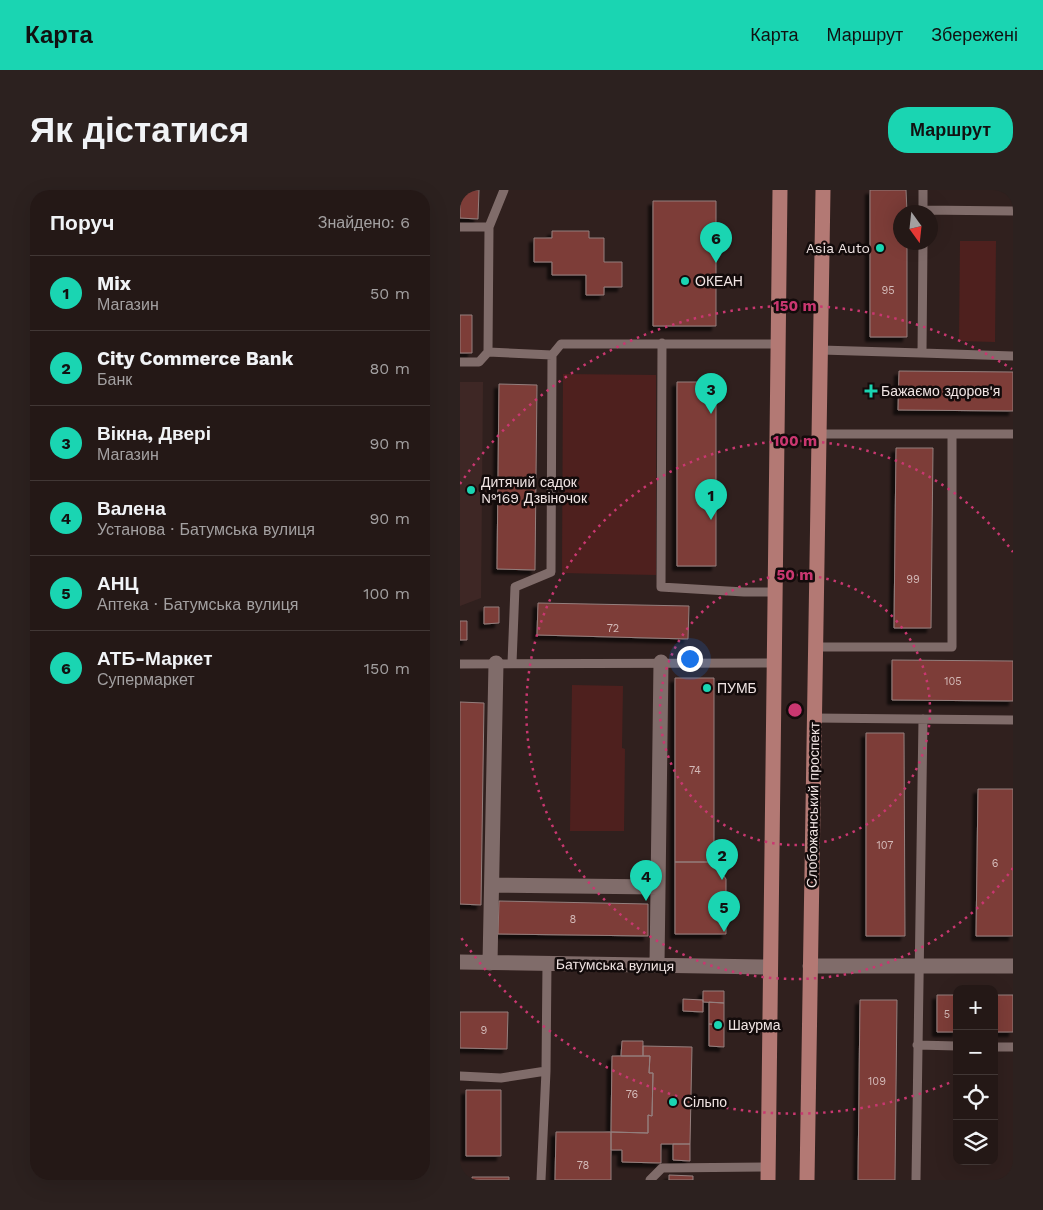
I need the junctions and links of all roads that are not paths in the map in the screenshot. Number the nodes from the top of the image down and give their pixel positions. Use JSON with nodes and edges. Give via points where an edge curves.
{"nodes":[{"id":1,"x":504,"y":190,"type":"edge"},
{"id":2,"x":780,"y":190,"type":"edge"},
{"id":3,"x":823,"y":190,"type":"edge"},
{"id":4,"x":924,"y":190,"type":"edge"},
{"id":5,"x":923,"y":205,"type":"edge"},
{"id":6,"x":938,"y":211,"type":"edge"},
{"id":7,"x":1013,"y":211,"type":"edge"},
{"id":8,"x":460,"y":226,"type":"edge"},
{"id":9,"x":489,"y":227,"type":"junction"},
{"id":10,"x":923,"y":250,"type":"edge"},
{"id":11,"x":662,"y":343,"type":"junction"},
{"id":12,"x":778,"y":344,"type":"junction"},
{"id":13,"x":820,"y":350,"type":"junction"},
{"id":14,"x":488,"y":352,"type":"junction"},
{"id":15,"x":922,"y":353,"type":"junction"},
{"id":16,"x":552,"y":355,"type":"junction"},
{"id":17,"x":1013,"y":356,"type":"edge"},
{"id":18,"x":460,"y":362,"type":"edge"},
{"id":19,"x":819,"y":434,"type":"junction"},
{"id":20,"x":952,"y":434,"type":"junction"},
{"id":21,"x":1013,"y":434,"type":"edge"},
{"id":22,"x":775,"y":592,"type":"junction"},
{"id":23,"x":815,"y":647,"type":"junction"},
{"id":24,"x":661,"y":662,"type":"junction"},
{"id":25,"x":496,"y":663,"type":"junction"},
{"id":26,"x":512,"y":663,"type":"junction"},
{"id":27,"x":774,"y":663,"type":"junction"},
{"id":28,"x":460,"y":664,"type":"edge"},
{"id":29,"x":814,"y":718,"type":"junction"},
{"id":30,"x":923,"y":719,"type":"junction"},
{"id":31,"x":1013,"y":720,"type":"edge"},
{"id":32,"x":492,"y":885,"type":"junction"},
{"id":33,"x":658,"y":887,"type":"junction"},
{"id":34,"x":460,"y":962,"type":"edge"},
{"id":35,"x":490,"y":963,"type":"junction"},
{"id":36,"x":547,"y":963,"type":"junction"},
{"id":37,"x":657,"y":965,"type":"junction"},
{"id":38,"x":810,"y":966,"type":"junction"},
{"id":39,"x":918,"y":966,"type":"junction"},
{"id":40,"x":1013,"y":966,"type":"edge"},
{"id":41,"x":770,"y":967,"type":"junction"},
{"id":42,"x":917,"y":1046,"type":"junction"},
{"id":43,"x":953,"y":1046,"type":"edge"},
{"id":44,"x":998,"y":1047,"type":"edge"},
{"id":45,"x":1013,"y":1047,"type":"edge"},
{"id":46,"x":546,"y":1071,"type":"junction"},
{"id":47,"x":460,"y":1076,"type":"edge"},
{"id":48,"x":768,"y":1174,"type":"edge"},
{"id":49,"x":541,"y":1180,"type":"edge"},
{"id":50,"x":650,"y":1180,"type":"edge"},
{"id":51,"x":807,"y":1180,"type":"edge"},
{"id":52,"x":916,"y":1180,"type":"edge"}],
"edges":[{"from":1,"to":9,"type":"lane"},
{"from":2,"to":12,"type":"main road"},
{"from":3,"to":13,"type":"main road","name":"Слобожанський проспект"},
{"from":4,"to":5,"type":"lane"},
{"from":6,"to":7,"type":"lane"},
{"from":8,"to":9,"type":"lane"},
{"from":9,"to":14,"type":"lane"},
{"from":10,"to":15,"type":"lane"},
{"from":11,"to":12,"type":"lane"},
{"from":11,"to":16,"type":"lane","via":[[561,344]]},
{"from":11,"to":22,"type":"lane","via":[[661,586]]},
{"from":12,"to":22,"type":"main road"},
{"from":13,"to":15,"type":"lane"},
{"from":13,"to":19,"type":"main road","name":"Слобожанський проспект"},
{"from":14,"to":16,"type":"lane"},
{"from":14,"to":18,"type":"lane","via":[[479,362]]},
{"from":15,"to":17,"type":"lane"},
{"from":16,"to":26,"type":"lane","via":[[551,572],[515,587]]},
{"from":19,"to":20,"type":"lane"},
{"from":19,"to":23,"type":"main road","name":"Слобожанський проспект"},
{"from":20,"to":21,"type":"lane"},
{"from":20,"to":23,"type":"lane","via":[[952,646]]},
{"from":22,"to":27,"type":"main road"},
{"from":23,"to":29,"type":"main road","name":"Слобожанський проспект"},
{"from":24,"to":26,"type":"lane"},
{"from":24,"to":27,"type":"lane"},
{"from":24,"to":33,"type":"street"},
{"from":25,"to":26,"type":"lane"},
{"from":25,"to":28,"type":"lane"},
{"from":25,"to":32,"type":"street"},
{"from":27,"to":41,"type":"main road"},
{"from":29,"to":30,"type":"lane"},
{"from":29,"to":38,"type":"main road","name":"Слобожанський проспект"},
{"from":30,"to":31,"type":"lane"},
{"from":30,"to":39,"type":"lane"},
{"from":32,"to":33,"type":"street"},
{"from":32,"to":35,"type":"street"},
{"from":33,"to":37,"type":"street"},
{"from":34,"to":35,"type":"street","name":"Батумська вулиця"},
{"from":35,"to":36,"type":"street","name":"Батумська вулиця"},
{"from":36,"to":37,"type":"street","name":"Батумська вулиця"},
{"from":36,"to":46,"type":"lane"},
{"from":37,"to":41,"type":"street","name":"Батумська вулиця"},
{"from":38,"to":39,"type":"street"},
{"from":38,"to":51,"type":"main road","name":"Слобожанський проспект"},
{"from":39,"to":40,"type":"street"},
{"from":39,"to":42,"type":"lane"},
{"from":41,"to":48,"type":"main road"},
{"from":42,"to":43,"type":"lane"},
{"from":42,"to":52,"type":"lane"},
{"from":44,"to":45,"type":"lane"},
{"from":46,"to":47,"type":"lane","via":[[501,1078]]},
{"from":46,"to":49,"type":"lane"},
{"from":48,"to":50,"type":"lane","via":[[662,1168]]}]}
